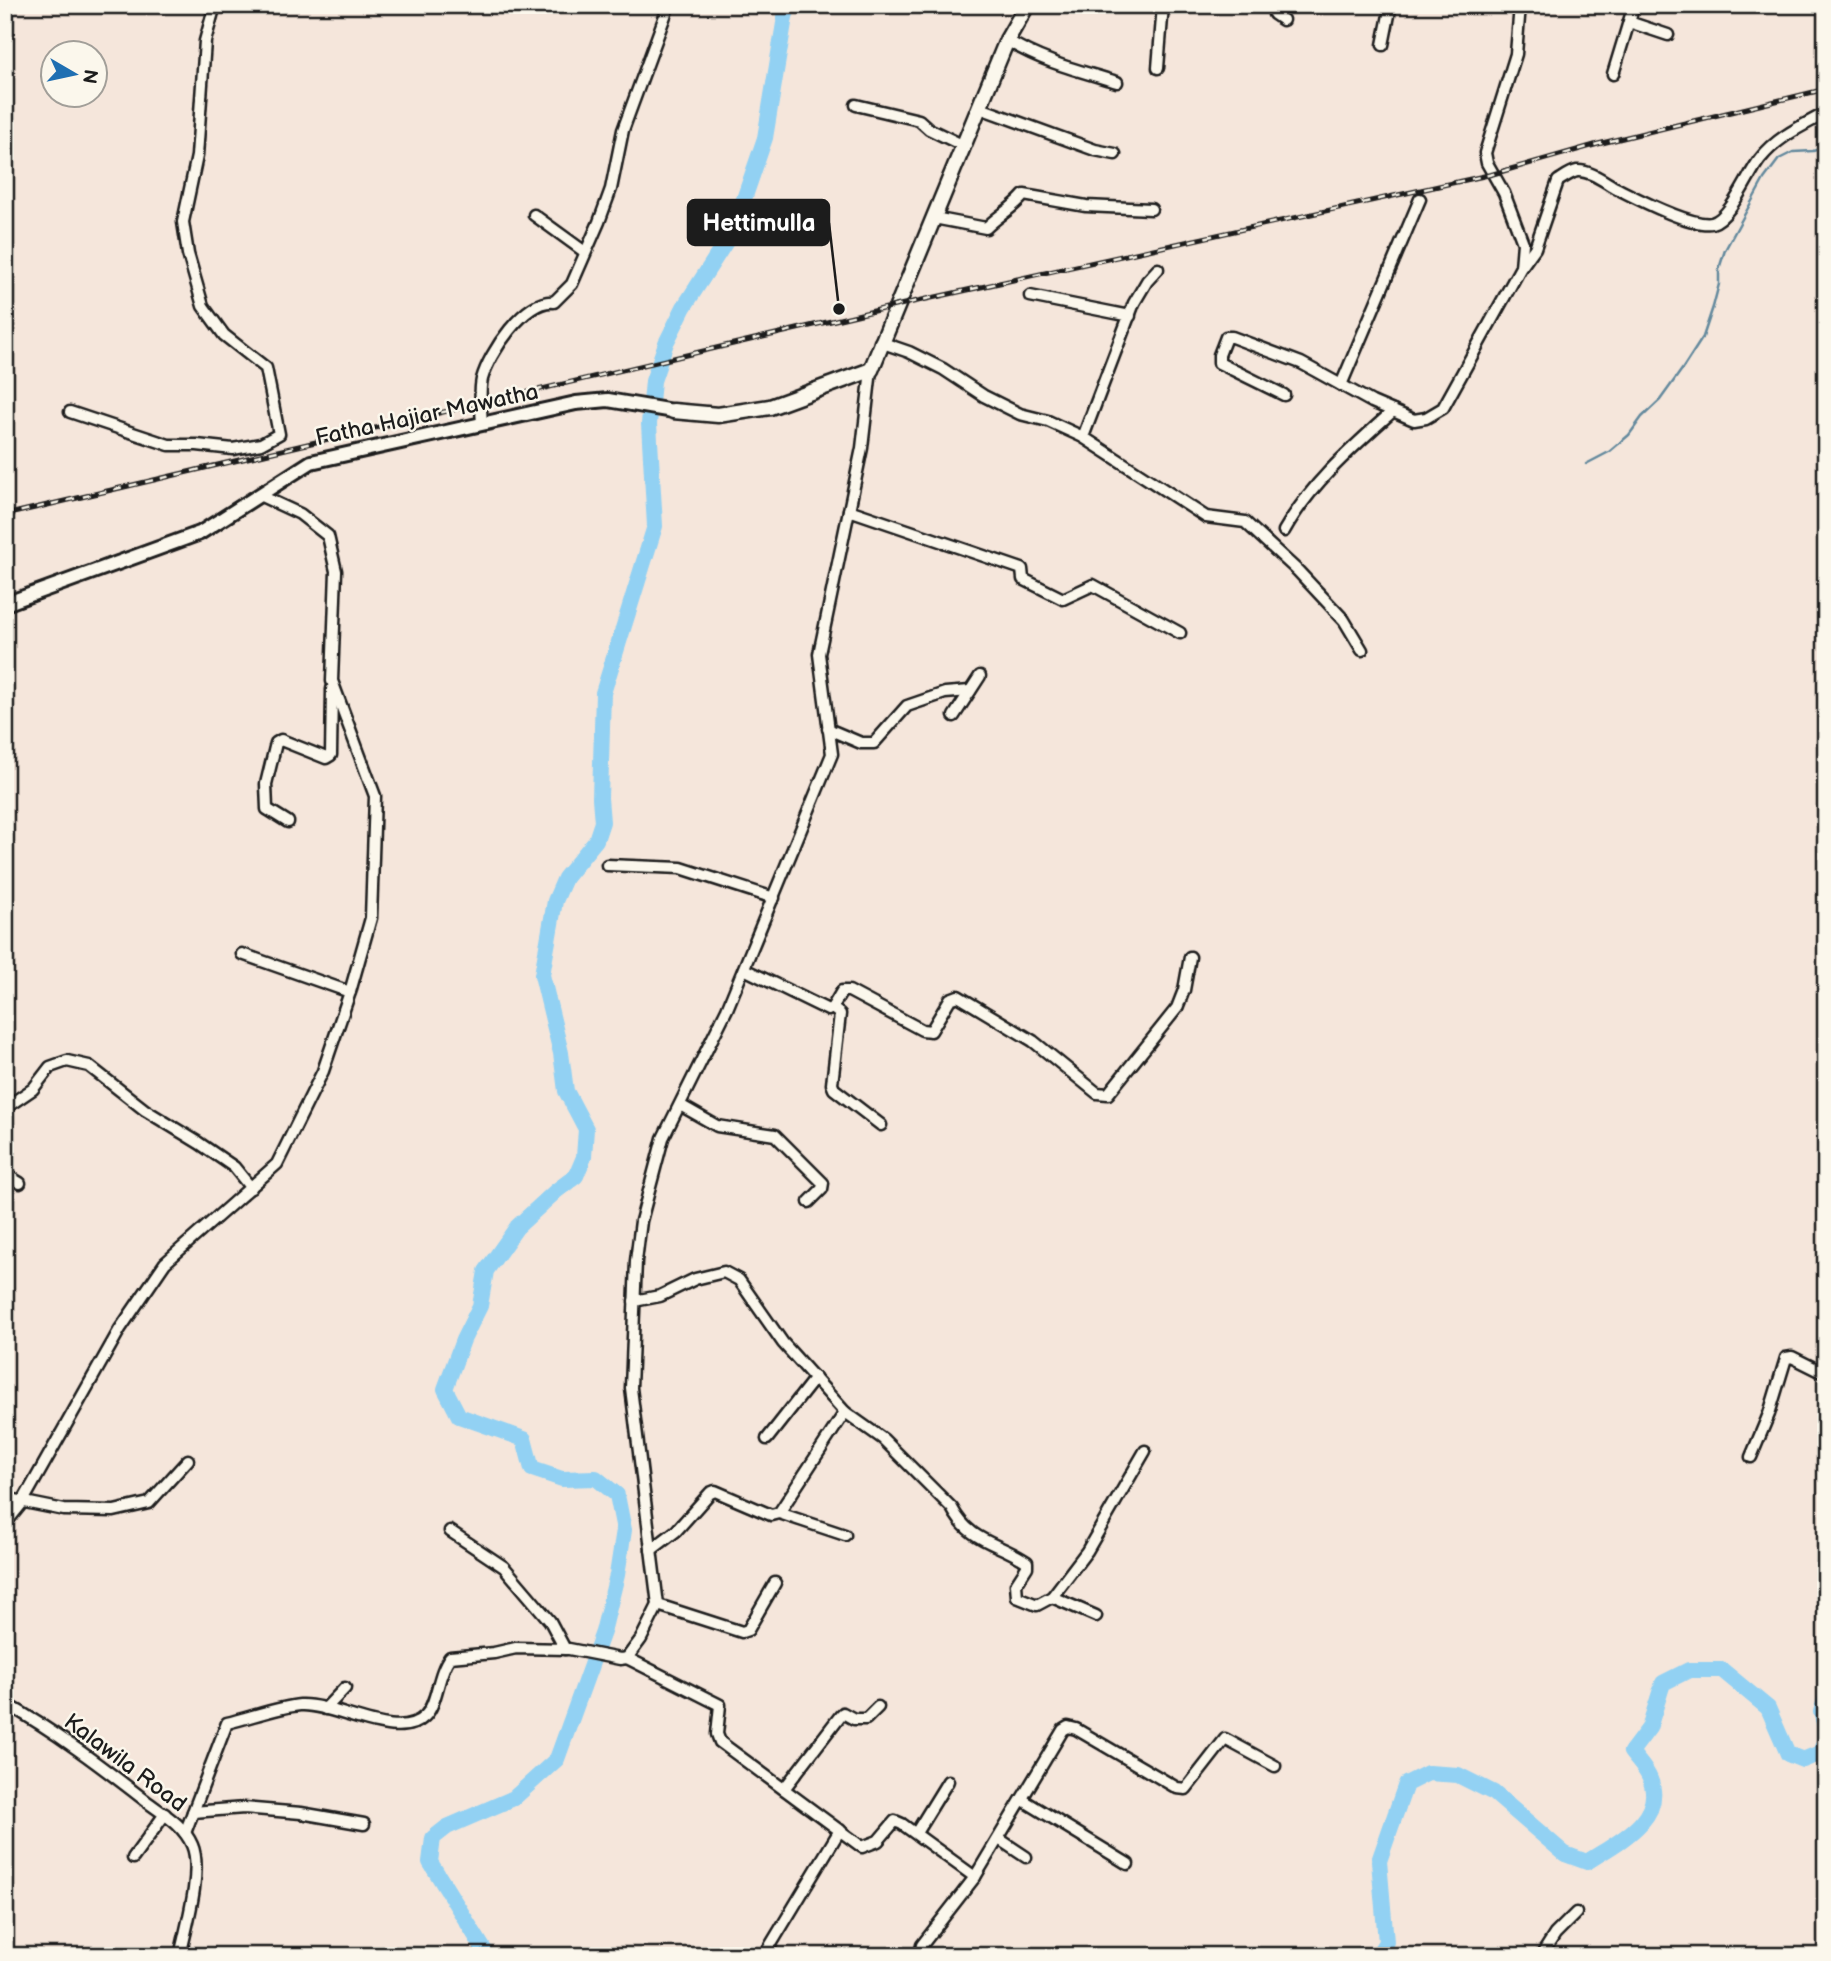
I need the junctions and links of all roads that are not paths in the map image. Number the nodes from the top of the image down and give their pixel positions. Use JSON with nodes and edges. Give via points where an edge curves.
{"nodes":[{"id":1,"x":215,"y":5,"type":"edge"},
{"id":2,"x":668,"y":5,"type":"edge"},
{"id":3,"x":1027,"y":5,"type":"edge"},
{"id":4,"x":1163,"y":5,"type":"edge"},
{"id":5,"x":1274,"y":5,"type":"edge"},
{"id":6,"x":1391,"y":5,"type":"edge"},
{"id":7,"x":1520,"y":5,"type":"edge"},
{"id":8,"x":1634,"y":5,"type":"edge"},
{"id":9,"x":1283,"y":20,"type":"dead end"},
{"id":10,"x":1629,"y":22,"type":"junction"},
{"id":11,"x":1668,"y":35,"type":"dead end"},
{"id":12,"x":1007,"y":40,"type":"junction"},
{"id":13,"x":1383,"y":45,"type":"dead end"},
{"id":14,"x":1158,"y":68,"type":"dead end"},
{"id":15,"x":1613,"y":74,"type":"dead end"},
{"id":16,"x":1117,"y":82,"type":"dead end"},
{"id":17,"x":856,"y":105,"type":"dead end"},
{"id":18,"x":980,"y":108,"type":"junction"},
{"id":19,"x":1826,"y":113,"type":"edge"},
{"id":20,"x":964,"y":146,"type":"junction"},
{"id":21,"x":1115,"y":154,"type":"dead end"},
{"id":22,"x":1420,"y":198,"type":"dead end"},
{"id":23,"x":1151,"y":209,"type":"dead end"},
{"id":24,"x":534,"y":215,"type":"dead end"},
{"id":25,"x":934,"y":218,"type":"junction"},
{"id":26,"x":585,"y":252,"type":"junction"},
{"id":27,"x":1521,"y":267,"type":"junction"},
{"id":28,"x":1158,"y":269,"type":"dead end"},
{"id":29,"x":1030,"y":296,"type":"dead end"},
{"id":30,"x":1130,"y":316,"type":"junction"},
{"id":31,"x":880,"y":342,"type":"junction"},
{"id":32,"x":871,"y":370,"type":"junction"},
{"id":33,"x":1341,"y":385,"type":"junction"},
{"id":34,"x":1284,"y":395,"type":"dead end"},
{"id":35,"x":673,"y":411,"type":"joint"},
{"id":36,"x":1393,"y":411,"type":"junction"},
{"id":37,"x":70,"y":412,"type":"dead end"},
{"id":38,"x":482,"y":423,"type":"junction"},
{"id":39,"x":1083,"y":437,"type":"junction"},
{"id":40,"x":259,"y":495,"type":"junction"},
{"id":41,"x":849,"y":510,"type":"junction"},
{"id":42,"x":1283,"y":531,"type":"dead end"},
{"id":43,"x":5,"y":604,"type":"edge"},
{"id":44,"x":1180,"y":633,"type":"dead end"},
{"id":45,"x":1362,"y":650,"type":"dead end"},
{"id":46,"x":980,"y":676,"type":"dead end"},
{"id":47,"x":332,"y":681,"type":"junction"},
{"id":48,"x":970,"y":691,"type":"junction"},
{"id":49,"x":954,"y":716,"type":"dead end"},
{"id":50,"x":828,"y":729,"type":"junction"},
{"id":51,"x":288,"y":822,"type":"dead end"},
{"id":52,"x":607,"y":864,"type":"dead end"},
{"id":53,"x":774,"y":898,"type":"junction"},
{"id":54,"x":242,"y":954,"type":"dead end"},
{"id":55,"x":1190,"y":957,"type":"dead end"},
{"id":56,"x":744,"y":970,"type":"junction"},
{"id":57,"x":350,"y":992,"type":"junction"},
{"id":58,"x":832,"y":1008,"type":"junction"},
{"id":59,"x":680,"y":1105,"type":"junction"},
{"id":60,"x":5,"y":1108,"type":"edge"},
{"id":61,"x":881,"y":1125,"type":"dead end"},
{"id":62,"x":5,"y":1174,"type":"edge"},
{"id":63,"x":20,"y":1183,"type":"dead end"},
{"id":64,"x":251,"y":1188,"type":"junction"},
{"id":65,"x":809,"y":1202,"type":"dead end"},
{"id":66,"x":634,"y":1301,"type":"junction"},
{"id":67,"x":1826,"y":1374,"type":"edge"},
{"id":68,"x":815,"y":1378,"type":"junction"},
{"id":69,"x":845,"y":1412,"type":"junction"},
{"id":70,"x":767,"y":1439,"type":"dead end"},
{"id":71,"x":1145,"y":1451,"type":"dead end"},
{"id":72,"x":1751,"y":1457,"type":"dead end"},
{"id":73,"x":188,"y":1460,"type":"dead end"},
{"id":74,"x":5,"y":1498,"type":"edge"},
{"id":75,"x":22,"y":1503,"type":"junction"},
{"id":76,"x":779,"y":1513,"type":"junction"},
{"id":77,"x":5,"y":1524,"type":"edge"},
{"id":78,"x":450,"y":1531,"type":"dead end"},
{"id":79,"x":845,"y":1535,"type":"dead end"},
{"id":80,"x":651,"y":1550,"type":"junction"},
{"id":81,"x":775,"y":1583,"type":"dead end"},
{"id":82,"x":1052,"y":1597,"type":"junction"},
{"id":83,"x":658,"y":1605,"type":"junction"},
{"id":84,"x":1096,"y":1616,"type":"dead end"},
{"id":85,"x":567,"y":1649,"type":"junction"},
{"id":86,"x":623,"y":1659,"type":"junction"},
{"id":87,"x":345,"y":1688,"type":"dead end"},
{"id":88,"x":5,"y":1703,"type":"edge"},
{"id":89,"x":878,"y":1707,"type":"dead end"},
{"id":90,"x":325,"y":1709,"type":"junction"},
{"id":91,"x":1275,"y":1766,"type":"dead end"},
{"id":92,"x":948,"y":1781,"type":"dead end"},
{"id":93,"x":784,"y":1789,"type":"junction"},
{"id":94,"x":1023,"y":1800,"type":"junction"},
{"id":95,"x":192,"y":1812,"type":"junction"},
{"id":96,"x":165,"y":1814,"type":"junction"},
{"id":97,"x":364,"y":1824,"type":"dead end"},
{"id":98,"x":840,"y":1830,"type":"junction"},
{"id":99,"x":185,"y":1833,"type":"junction"},
{"id":100,"x":916,"y":1833,"type":"junction"},
{"id":101,"x":999,"y":1839,"type":"junction"},
{"id":102,"x":1026,"y":1857,"type":"dead end"},
{"id":103,"x":133,"y":1858,"type":"dead end"},
{"id":104,"x":1128,"y":1864,"type":"dead end"},
{"id":105,"x":975,"y":1877,"type":"junction"},
{"id":106,"x":1576,"y":1913,"type":"dead end"},
{"id":107,"x":180,"y":1956,"type":"edge"},
{"id":108,"x":764,"y":1956,"type":"edge"},
{"id":109,"x":924,"y":1956,"type":"edge"},
{"id":110,"x":1541,"y":1956,"type":"edge"}],
"edges":[{"from":1,"to":37,"type":"street","via":[[205,41],[197,156],[184,222],[188,254],[204,306],[224,335],[266,368],[279,434],[261,444],[233,449],[169,445]]},
{"from":2,"to":26,"type":"street","via":[[623,130],[611,189]]},
{"from":3,"to":12,"type":"main road"},
{"from":4,"to":14,"type":"street"},
{"from":5,"to":9,"type":"street","via":[[1274,15]]},
{"from":6,"to":13,"type":"street"},
{"from":7,"to":27,"type":"street","via":[[1516,54],[1485,153],[1523,243]]},
{"from":8,"to":10,"type":"street"},
{"from":10,"to":11,"type":"street"},
{"from":10,"to":15,"type":"street"},
{"from":12,"to":16,"type":"street","via":[[1021,50]]},
{"from":12,"to":18,"type":"main road"},
{"from":17,"to":20,"type":"street","via":[[919,120]]},
{"from":18,"to":20,"type":"main road"},
{"from":18,"to":21,"type":"street"},
{"from":19,"to":27,"type":"street","via":[[1769,148],[1726,211],[1712,223],[1696,223],[1593,174],[1576,171],[1558,181],[1535,248]]},
{"from":20,"to":25,"type":"main road"},
{"from":22,"to":33,"type":"street"},
{"from":23,"to":25,"type":"street","via":[[1086,206],[1024,195],[986,228]]},
{"from":24,"to":26,"type":"street"},
{"from":25,"to":31,"type":"main road"},
{"from":26,"to":38,"type":"street","via":[[572,284],[554,302],[533,306],[518,318],[498,348],[482,378]]},
{"from":27,"to":36,"type":"street","via":[[1443,408],[1414,420]]},
{"from":28,"to":30,"type":"street"},
{"from":29,"to":30,"type":"street"},
{"from":30,"to":39,"type":"street"},
{"from":31,"to":32,"type":"main road"},
{"from":31,"to":39,"type":"street","via":[[943,369],[1020,414]]},
{"from":32,"to":35,"type":"main road","via":[[770,407],[718,415]]},
{"from":32,"to":41,"type":"street"},
{"from":33,"to":34,"type":"street","via":[[1301,363],[1226,337],[1219,363]]},
{"from":33,"to":36,"type":"street"},
{"from":35,"to":38,"type":"street","name":"Fatha Hajiar Mawatha","via":[[608,400]]},
{"from":36,"to":42,"type":"street","via":[[1331,469]]},
{"from":38,"to":40,"type":"street","name":"Fatha Hajiar Mawatha","via":[[311,462]]},
{"from":39,"to":45,"type":"street","via":[[1206,517],[1245,522],[1344,620]]},
{"from":40,"to":43,"type":"street","name":"Fatha Hajiar Mawatha","via":[[200,533]]},
{"from":40,"to":47,"type":"street","via":[[300,514],[328,536],[336,571]]},
{"from":41,"to":44,"type":"street","via":[[1022,569],[1023,579],[1063,599],[1093,585]]},
{"from":41,"to":50,"type":"street","via":[[819,654]]},
{"from":46,"to":48,"type":"street"},
{"from":47,"to":51,"type":"street","via":[[331,755],[326,758],[281,740],[276,743],[265,784],[267,809]]},
{"from":47,"to":57,"type":"street","via":[[375,796],[371,918]]},
{"from":48,"to":49,"type":"street"},
{"from":48,"to":50,"type":"street","via":[[907,706],[874,743],[861,743]]},
{"from":50,"to":53,"type":"street","via":[[832,754]]},
{"from":52,"to":53,"type":"street","via":[[681,868]]},
{"from":53,"to":56,"type":"street"},
{"from":54,"to":57,"type":"street"},
{"from":55,"to":58,"type":"street","via":[[1177,1008],[1108,1094],[1097,1093],[1033,1041],[958,996],[950,999],[931,1031],[849,991],[842,991]]},
{"from":56,"to":58,"type":"street"},
{"from":56,"to":59,"type":"street"},
{"from":57,"to":64,"type":"street","via":[[323,1071],[277,1164]]},
{"from":58,"to":61,"type":"street","via":[[840,1014],[834,1089]]},
{"from":59,"to":65,"type":"street","via":[[717,1126],[775,1135],[823,1183]]},
{"from":59,"to":66,"type":"street","via":[[663,1138],[641,1221]]},
{"from":60,"to":64,"type":"street","via":[[33,1089],[50,1068],[67,1061],[89,1066],[145,1110],[234,1167]]},
{"from":62,"to":63,"type":"street"},
{"from":64,"to":75,"type":"street","via":[[165,1263],[120,1329]]},
{"from":66,"to":68,"type":"street","via":[[724,1272],[739,1280],[783,1343]]},
{"from":66,"to":80,"type":"street","via":[[631,1388]]},
{"from":67,"to":72,"type":"street","via":[[1786,1358]]},
{"from":68,"to":69,"type":"street"},
{"from":68,"to":70,"type":"street"},
{"from":69,"to":76,"type":"street"},
{"from":69,"to":82,"type":"street","via":[[883,1439],[972,1534],[1027,1562],[1016,1584],[1017,1597],[1037,1605]]},
{"from":71,"to":82,"type":"street","via":[[1087,1551]]},
{"from":73,"to":75,"type":"street","via":[[149,1503],[114,1511]]},
{"from":74,"to":75,"type":"street"},
{"from":75,"to":77,"type":"street"},
{"from":76,"to":79,"type":"street"},
{"from":76,"to":80,"type":"street","via":[[771,1515],[710,1493],[676,1531]]},
{"from":78,"to":85,"type":"street","via":[[504,1567],[550,1621]]},
{"from":80,"to":83,"type":"street"},
{"from":81,"to":83,"type":"street","via":[[748,1630],[742,1632]]},
{"from":82,"to":84,"type":"street"},
{"from":83,"to":86,"type":"street","via":[[641,1639]]},
{"from":85,"to":86,"type":"street"},
{"from":85,"to":90,"type":"street","via":[[516,1648],[450,1657],[428,1714],[405,1726],[391,1727]]},
{"from":86,"to":93,"type":"street","via":[[720,1705],[720,1742]]},
{"from":87,"to":90,"type":"street"},
{"from":88,"to":96,"type":"street","name":"Kalawila Road"},
{"from":89,"to":93,"type":"street","via":[[866,1719],[843,1713]]},
{"from":90,"to":95,"type":"street","via":[[301,1705],[227,1723]]},
{"from":91,"to":94,"type":"street","via":[[1225,1740],[1186,1789],[1177,1788],[1068,1727]]},
{"from":92,"to":100,"type":"street"},
{"from":93,"to":98,"type":"street"},
{"from":94,"to":101,"type":"street"},
{"from":94,"to":104,"type":"street"},
{"from":95,"to":97,"type":"street","via":[[244,1808]]},
{"from":95,"to":99,"type":"street"},
{"from":96,"to":99,"type":"street","name":"Kalawila Road"},
{"from":96,"to":103,"type":"street"},
{"from":98,"to":100,"type":"street","via":[[862,1847],[878,1841],[895,1821]]},
{"from":98,"to":108,"type":"street"},
{"from":99,"to":107,"type":"street","name":"Kalawila Road","via":[[193,1846],[195,1886]]},
{"from":100,"to":105,"type":"street"},
{"from":101,"to":102,"type":"street"},
{"from":101,"to":105,"type":"street"},
{"from":105,"to":109,"type":"street","via":[[922,1945]]},
{"from":106,"to":110,"type":"street"}]}
